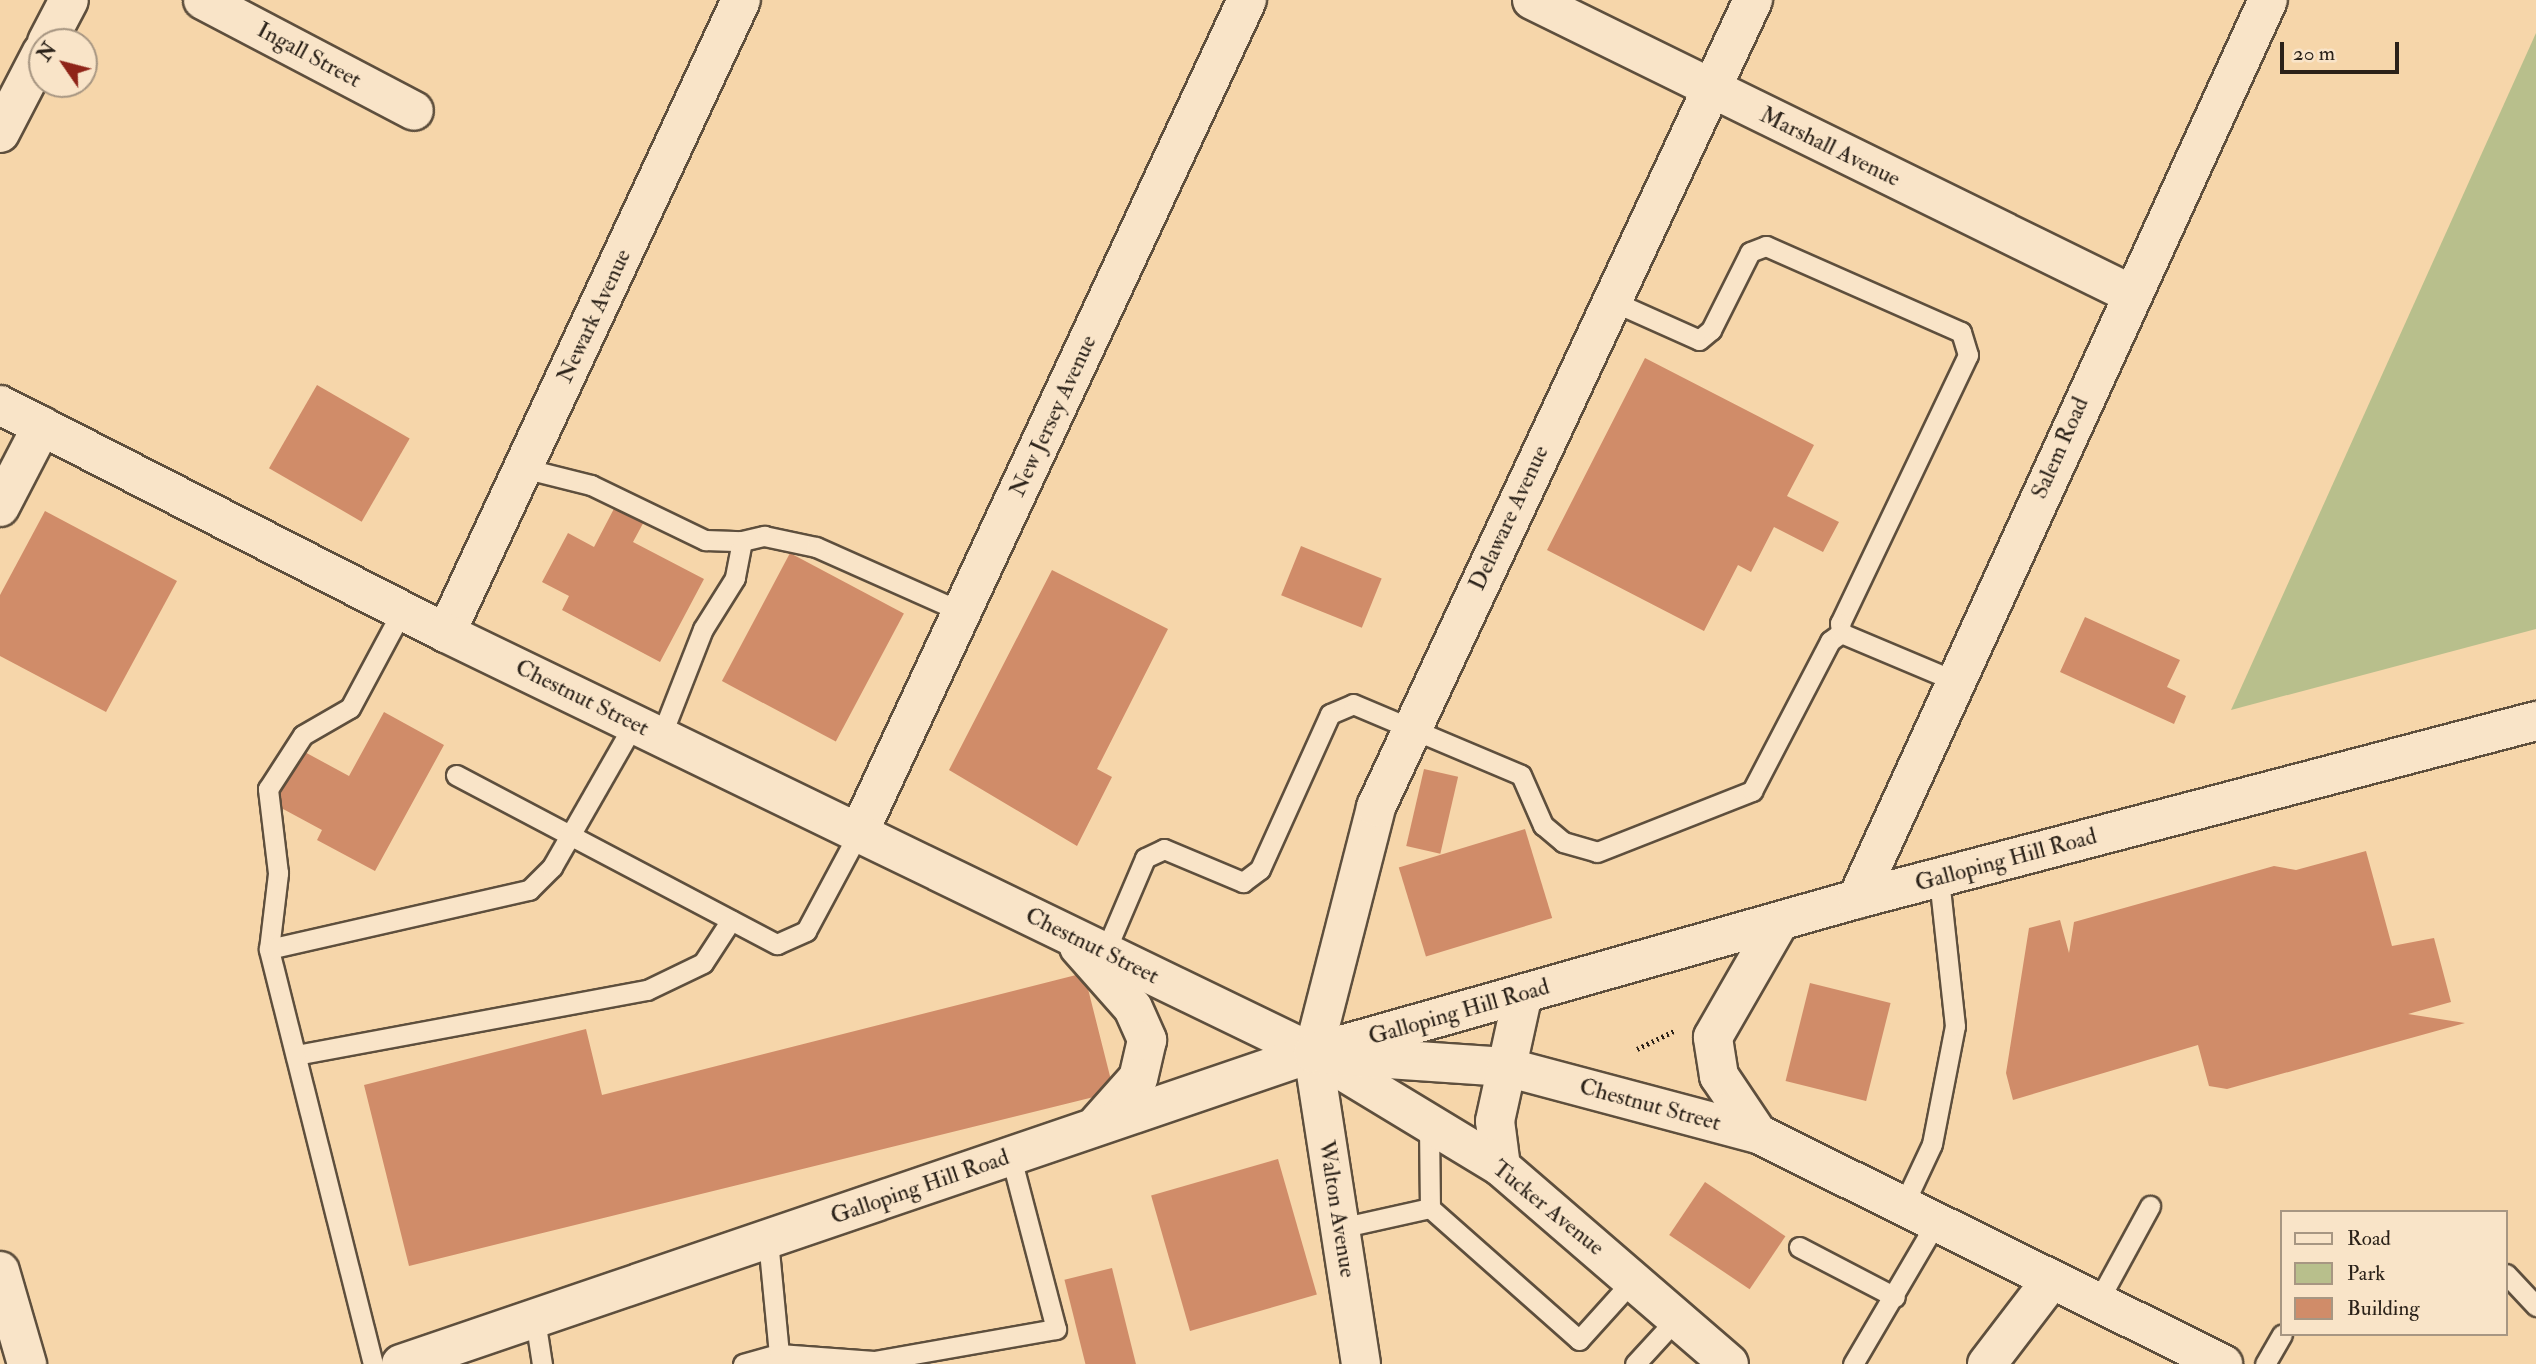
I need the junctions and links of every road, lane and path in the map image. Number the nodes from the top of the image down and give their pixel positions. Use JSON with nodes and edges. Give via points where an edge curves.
{"nodes":[{"id":1,"x":69,"y":0,"type":"edge"},
{"id":2,"x":203,"y":0,"type":"edge"},
{"id":3,"x":741,"y":0,"type":"edge"},
{"id":4,"x":1247,"y":0,"type":"edge"},
{"id":5,"x":1532,"y":0,"type":"edge"},
{"id":6,"x":1753,"y":0,"type":"edge"},
{"id":7,"x":2268,"y":0,"type":"edge"},
{"id":8,"x":54,"y":28,"type":"edge"},
{"id":9,"x":28,"y":79,"type":"edge"},
{"id":10,"x":1714,"y":89,"type":"junction"},
{"id":11,"x":414,"y":111,"type":"dead end"},
{"id":12,"x":0,"y":133,"type":"edge"},
{"id":13,"x":2129,"y":293,"type":"junction"},
{"id":14,"x":1612,"y":301,"type":"junction"},
{"id":15,"x":0,"y":405,"type":"edge"},
{"id":16,"x":42,"y":426,"type":"junction"},
{"id":17,"x":523,"y":468,"type":"junction"},
{"id":18,"x":0,"y":507,"type":"edge"},
{"id":19,"x":742,"y":541,"type":"junction"},
{"id":20,"x":402,"y":611,"type":"junction"},
{"id":21,"x":962,"y":612,"type":"junction"},
{"id":22,"x":446,"y":633,"type":"junction"},
{"id":23,"x":1841,"y":633,"type":"junction"},
{"id":24,"x":1955,"y":681,"type":"junction"},
{"id":25,"x":2536,"y":720,"type":"edge"},
{"id":26,"x":1411,"y":724,"type":"junction"},
{"id":27,"x":647,"y":730,"type":"junction"},
{"id":28,"x":456,"y":775,"type":"dead end"},
{"id":29,"x":859,"y":832,"type":"junction"},
{"id":30,"x":571,"y":835,"type":"junction"},
{"id":31,"x":1939,"y":878,"type":"junction"},
{"id":32,"x":1857,"y":899,"type":"junction"},
{"id":33,"x":731,"y":920,"type":"junction"},
{"id":34,"x":1779,"y":922,"type":"junction"},
{"id":35,"x":1066,"y":933,"type":"junction"},
{"id":36,"x":269,"y":948,"type":"junction"},
{"id":37,"x":1105,"y":952,"type":"junction"},
{"id":38,"x":1523,"y":994,"type":"junction"},
{"id":39,"x":1679,"y":1029,"type":"dead end"},
{"id":40,"x":1637,"y":1049,"type":"dead end"},
{"id":41,"x":1313,"y":1053,"type":"junction"},
{"id":42,"x":296,"y":1055,"type":"junction"},
{"id":43,"x":1506,"y":1067,"type":"junction"},
{"id":44,"x":1429,"y":1127,"type":"junction"},
{"id":45,"x":1091,"y":1129,"type":"junction"},
{"id":46,"x":1758,"y":1133,"type":"junction"},
{"id":47,"x":1011,"y":1157,"type":"junction"},
{"id":48,"x":1501,"y":1167,"type":"junction"},
{"id":49,"x":2150,"y":1206,"type":"dead end"},
{"id":50,"x":1430,"y":1208,"type":"junction"},
{"id":51,"x":1919,"y":1215,"type":"junction"},
{"id":52,"x":1340,"y":1228,"type":"junction"},
{"id":53,"x":768,"y":1240,"type":"junction"},
{"id":54,"x":1800,"y":1247,"type":"dead end"},
{"id":55,"x":0,"y":1271,"type":"edge"},
{"id":56,"x":2508,"y":1276,"type":"edge"},
{"id":57,"x":1634,"y":1279,"type":"junction"},
{"id":58,"x":2049,"y":1283,"type":"junction"},
{"id":59,"x":1895,"y":1297,"type":"junction"},
{"id":60,"x":2096,"y":1305,"type":"junction"},
{"id":61,"x":2536,"y":1306,"type":"edge"},
{"id":62,"x":1678,"y":1317,"type":"junction"},
{"id":63,"x":535,"y":1319,"type":"junction"},
{"id":64,"x":2282,"y":1336,"type":"edge"},
{"id":65,"x":779,"y":1354,"type":"junction"},
{"id":66,"x":27,"y":1364,"type":"edge"},
{"id":67,"x":373,"y":1364,"type":"edge"},
{"id":68,"x":401,"y":1364,"type":"edge"},
{"id":69,"x":542,"y":1364,"type":"edge"},
{"id":70,"x":743,"y":1364,"type":"edge"},
{"id":71,"x":1361,"y":1364,"type":"edge"},
{"id":72,"x":1635,"y":1364,"type":"edge"},
{"id":73,"x":1729,"y":1364,"type":"edge"},
{"id":74,"x":1853,"y":1364,"type":"edge"},
{"id":75,"x":1987,"y":1364,"type":"edge"},
{"id":76,"x":2223,"y":1364,"type":"edge"},
{"id":77,"x":2265,"y":1364,"type":"edge"}],
"edges":[{"from":1,"to":8,"type":"street"},
{"from":2,"to":11,"type":"street","name":"Ingall Street"},
{"from":3,"to":17,"type":"street","name":"Newark Avenue"},
{"from":4,"to":21,"type":"street","name":"New Jersey Avenue"},
{"from":5,"to":10,"type":"street","name":"Marshall Avenue"},
{"from":6,"to":10,"type":"street","name":"Delaware Avenue"},
{"from":7,"to":13,"type":"street","name":"Salem Road"},
{"from":9,"to":12,"type":"street"},
{"from":10,"to":13,"type":"street","name":"Marshall Avenue"},
{"from":10,"to":14,"type":"street","name":"Delaware Avenue"},
{"from":13,"to":24,"type":"street","name":"Salem Road"},
{"from":14,"to":23,"type":"lane","via":[[1699,340],[1711,330],[1750,252],[1766,246],[1961,332],[1968,355],[1840,623]]},
{"from":14,"to":26,"type":"street","name":"Delaware Avenue"},
{"from":15,"to":16,"type":"street","name":"Chestnut Street"},
{"from":16,"to":18,"type":"street"},
{"from":16,"to":20,"type":"street","name":"Chestnut Street"},
{"from":17,"to":19,"type":"lane","via":[[591,485],[705,540]]},
{"from":17,"to":22,"type":"street","name":"Newark Avenue"},
{"from":19,"to":21,"type":"lane","via":[[764,536],[816,547]]},
{"from":19,"to":27,"type":"lane","via":[[735,578]]},
{"from":20,"to":22,"type":"street","name":"Chestnut Street"},
{"from":20,"to":36,"type":"lane","via":[[350,708],[303,735],[268,789],[278,873]]},
{"from":21,"to":29,"type":"street","name":"New Jersey Avenue"},
{"from":22,"to":27,"type":"street","name":"Chestnut Street"},
{"from":23,"to":24,"type":"lane"},
{"from":23,"to":26,"type":"lane","via":[[1830,641],[1752,791],[1597,852],[1563,842],[1543,825],[1521,775]]},
{"from":24,"to":32,"type":"street","name":"Salem Road"},
{"from":25,"to":31,"type":"street","name":"Galloping Hill Road"},
{"from":26,"to":37,"type":"lane","via":[[1353,704],[1330,714],[1260,869],[1243,882],[1164,849],[1145,858]]},
{"from":26,"to":41,"type":"street","name":"Delaware Avenue","via":[[1376,807]]},
{"from":27,"to":29,"type":"street","name":"Chestnut Street"},
{"from":27,"to":30,"type":"lane"},
{"from":28,"to":30,"type":"lane"},
{"from":29,"to":33,"type":"lane","via":[[806,931],[777,944]]},
{"from":29,"to":35,"type":"street","name":"Chestnut Street"},
{"from":30,"to":33,"type":"lane"},
{"from":30,"to":36,"type":"lane","via":[[528,890]]},
{"from":31,"to":32,"type":"street","name":"Galloping Hill Road"},
{"from":31,"to":51,"type":"lane","via":[[1955,1026]]},
{"from":32,"to":34,"type":"street","name":"Galloping Hill Road"},
{"from":33,"to":42,"type":"lane","via":[[703,962],[647,990]]},
{"from":34,"to":38,"type":"street","name":"Galloping Hill Road"},
{"from":34,"to":46,"type":"street","via":[[1713,1037],[1719,1076]]},
{"from":35,"to":37,"type":"street","name":"Chestnut Street"},
{"from":35,"to":45,"type":"street","via":[[1133,1008],[1147,1040],[1138,1078]]},
{"from":36,"to":42,"type":"lane"},
{"from":37,"to":41,"type":"street","name":"Chestnut Street"},
{"from":38,"to":41,"type":"street","name":"Galloping Hill Road"},
{"from":38,"to":43,"type":"street"},
{"from":39,"to":40,"type":"path"},
{"from":41,"to":43,"type":"street","name":"Chestnut Street"},
{"from":41,"to":44,"type":"street","name":"Tucker Avenue"},
{"from":41,"to":45,"type":"street","name":"Galloping Hill Road"},
{"from":41,"to":52,"type":"street","name":"Walton Avenue"},
{"from":42,"to":67,"type":"lane"},
{"from":43,"to":46,"type":"street","name":"Chestnut Street"},
{"from":43,"to":48,"type":"street","via":[[1495,1121]]},
{"from":44,"to":48,"type":"street","name":"Tucker Avenue"},
{"from":44,"to":50,"type":"lane"},
{"from":45,"to":47,"type":"street","name":"Galloping Hill Road"},
{"from":46,"to":51,"type":"street","name":"Chestnut Street"},
{"from":47,"to":53,"type":"street","name":"Galloping Hill Road"},
{"from":47,"to":65,"type":"lane","via":[[1056,1329],[874,1361]]},
{"from":48,"to":57,"type":"street","name":"Tucker Avenue"},
{"from":49,"to":60,"type":"lane"},
{"from":50,"to":52,"type":"lane"},
{"from":50,"to":57,"type":"lane","via":[[1579,1340]]},
{"from":51,"to":58,"type":"street","name":"Chestnut Street"},
{"from":51,"to":59,"type":"lane"},
{"from":52,"to":71,"type":"street","name":"Walton Avenue"},
{"from":53,"to":63,"type":"street","name":"Galloping Hill Road"},
{"from":53,"to":65,"type":"lane"},
{"from":54,"to":59,"type":"lane"},
{"from":55,"to":66,"type":"street"},
{"from":56,"to":61,"type":"lane"},
{"from":57,"to":62,"type":"street","name":"Tucker Avenue"},
{"from":58,"to":60,"type":"street","name":"Chestnut Street"},
{"from":58,"to":75,"type":"street"},
{"from":59,"to":74,"type":"lane"},
{"from":60,"to":76,"type":"street","name":"Chestnut Street"},
{"from":62,"to":72,"type":"lane"},
{"from":62,"to":73,"type":"street","name":"Tucker Avenue"},
{"from":63,"to":68,"type":"street","name":"Galloping Hill Road"},
{"from":63,"to":69,"type":"lane"},
{"from":64,"to":77,"type":"lane"},
{"from":65,"to":70,"type":"lane"}]}
